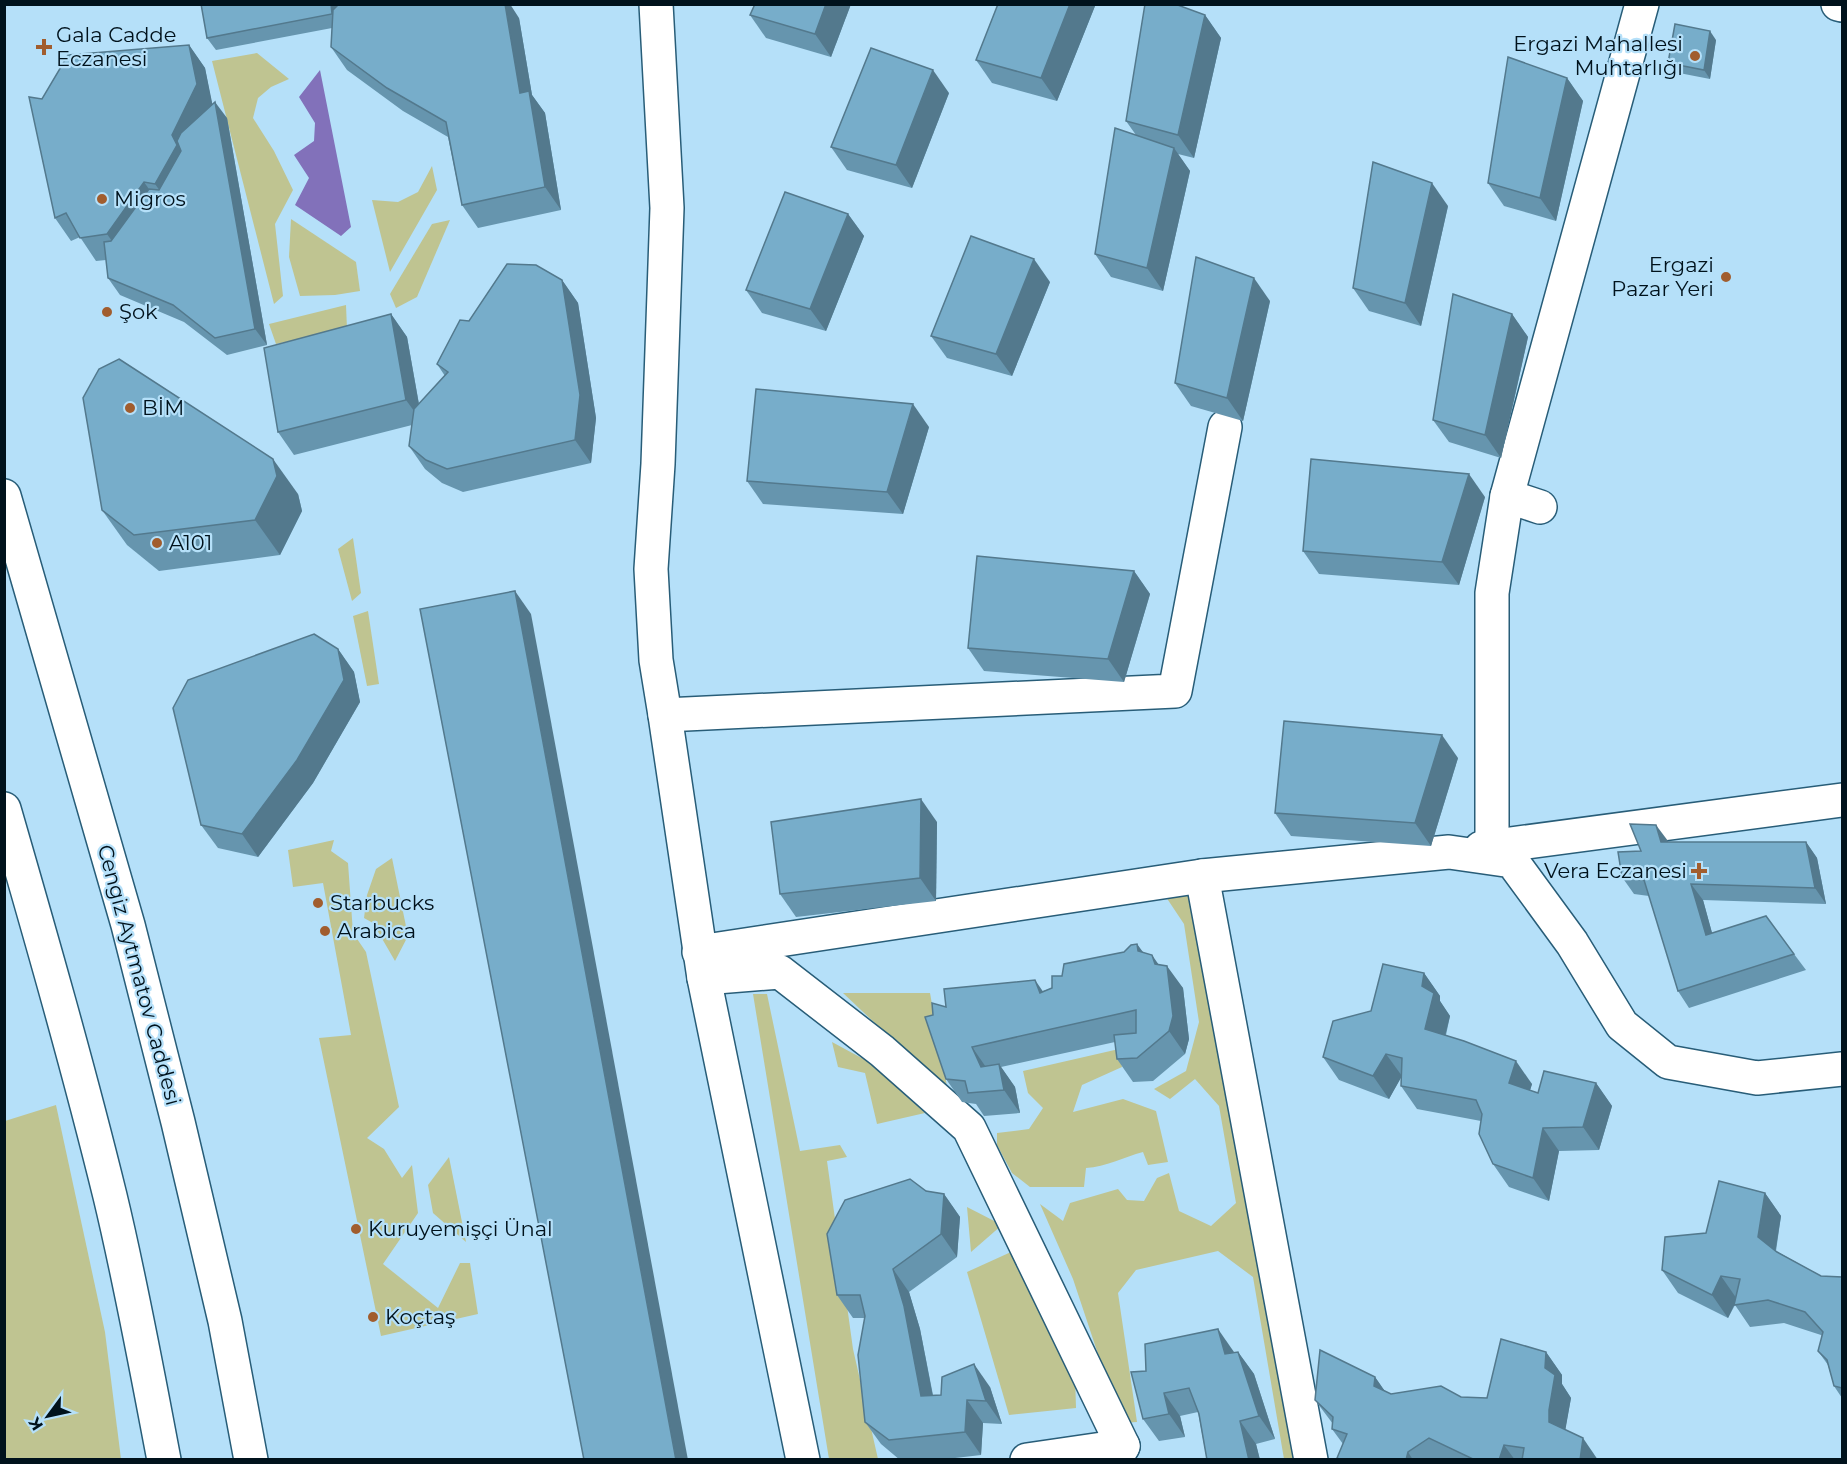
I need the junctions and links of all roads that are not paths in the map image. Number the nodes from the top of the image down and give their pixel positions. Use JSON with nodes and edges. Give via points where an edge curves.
{"nodes":[{"id":1,"x":656,"y":4,"type":"edge"},
{"id":2,"x":1642,"y":4,"type":"edge"},
{"id":3,"x":1225,"y":427,"type":"edge"},
{"id":4,"x":4,"y":496,"type":"edge"},
{"id":5,"x":1507,"y":496,"type":"junction"},
{"id":6,"x":1540,"y":507,"type":"dead end"},
{"id":7,"x":665,"y":715,"type":"junction"},
{"id":8,"x":1842,"y":800,"type":"edge"},
{"id":9,"x":4,"y":809,"type":"edge"},
{"id":10,"x":1492,"y":846,"type":"junction"},
{"id":11,"x":1449,"y":852,"type":"junction"},
{"id":12,"x":1202,"y":876,"type":"junction"},
{"id":13,"x":702,"y":965,"type":"junction"},
{"id":14,"x":1842,"y":1069,"type":"edge"},
{"id":15,"x":1119,"y":1453,"type":"edge"},
{"id":16,"x":164,"y":1460,"type":"edge"},
{"id":17,"x":250,"y":1460,"type":"edge"},
{"id":18,"x":803,"y":1460,"type":"edge"},
{"id":19,"x":1027,"y":1460,"type":"edge"},
{"id":20,"x":1311,"y":1460,"type":"edge"}],
"edges":[{"from":1,"to":7,"type":"street","via":[[668,208],[651,568],[656,660]]},
{"from":2,"to":5,"type":"street"},
{"from":3,"to":7,"type":"street","via":[[1175,691]]},
{"from":4,"to":17,"type":"street","name":"Cengiz Aytmatov Caddesi","via":[[128,925],[225,1321]]},
{"from":5,"to":6,"type":"street"},
{"from":5,"to":10,"type":"street","via":[[1492,593]]},
{"from":7,"to":13,"type":"street"},
{"from":8,"to":10,"type":"street"},
{"from":9,"to":16,"type":"street","via":[[110,1197]]},
{"from":10,"to":11,"type":"street"},
{"from":11,"to":12,"type":"street"},
{"from":11,"to":14,"type":"street","via":[[1512,861],[1572,943],[1622,1025],[1668,1062],[1757,1078]]},
{"from":12,"to":13,"type":"street"},
{"from":12,"to":20,"type":"street"},
{"from":13,"to":15,"type":"street","via":[[780,972],[882,1051],[969,1128]]},
{"from":13,"to":18,"type":"street"},
{"from":15,"to":19,"type":"street"}]}
